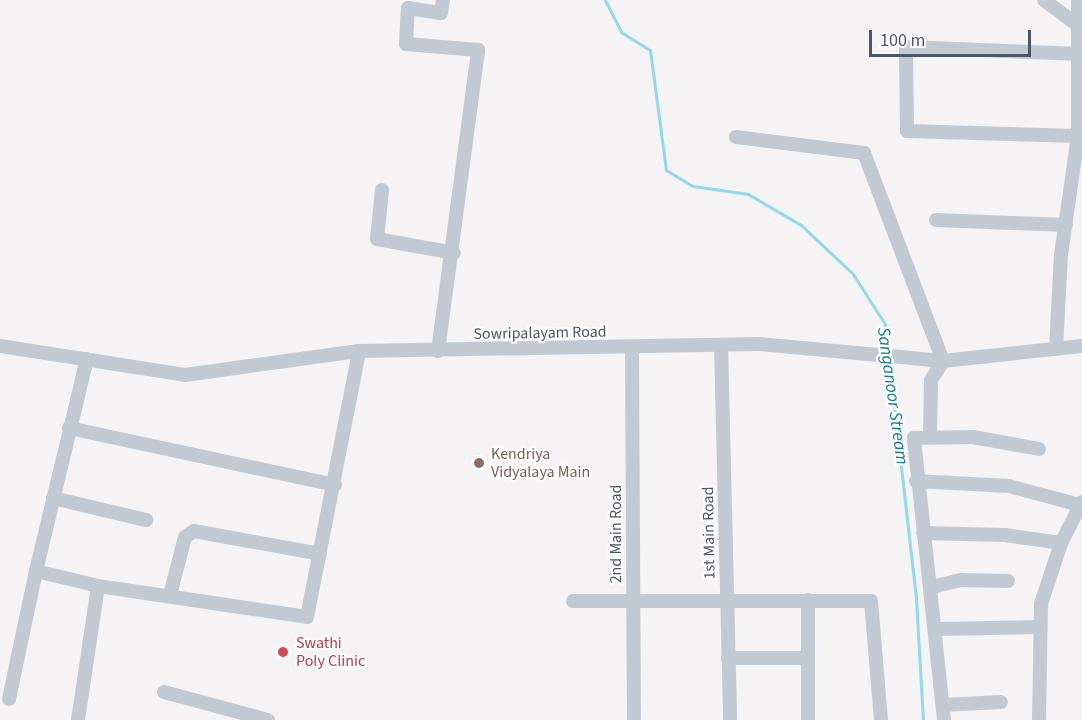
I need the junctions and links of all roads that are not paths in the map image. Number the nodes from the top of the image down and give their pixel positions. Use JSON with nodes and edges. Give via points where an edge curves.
{"nodes":[{"id":1,"x":444,"y":0,"type":"edge"},
{"id":2,"x":1044,"y":0,"type":"edge"},
{"id":3,"x":1078,"y":0,"type":"edge"},
{"id":4,"x":1079,"y":26,"type":"edge"},
{"id":5,"x":1081,"y":54,"type":"edge"},
{"id":6,"x":1078,"y":136,"type":"junction"},
{"id":7,"x":735,"y":137,"type":"dead end"},
{"id":8,"x":1077,"y":185,"type":"edge"},
{"id":9,"x":382,"y":190,"type":"dead end"},
{"id":10,"x":936,"y":220,"type":"dead end"},
{"id":11,"x":1066,"y":225,"type":"junction"},
{"id":12,"x":454,"y":253,"type":"junction"},
{"id":13,"x":721,"y":345,"type":"junction"},
{"id":14,"x":0,"y":346,"type":"edge"},
{"id":15,"x":1082,"y":346,"type":"edge"},
{"id":16,"x":632,"y":347,"type":"junction"},
{"id":17,"x":1056,"y":349,"type":"junction"},
{"id":18,"x":359,"y":351,"type":"junction"},
{"id":19,"x":438,"y":351,"type":"junction"},
{"id":20,"x":87,"y":359,"type":"junction"},
{"id":21,"x":943,"y":361,"type":"junction"},
{"id":22,"x":69,"y":428,"type":"junction"},
{"id":23,"x":930,"y":435,"type":"junction"},
{"id":24,"x":1039,"y":449,"type":"dead end"},
{"id":25,"x":916,"y":481,"type":"junction"},
{"id":26,"x":335,"y":485,"type":"junction"},
{"id":27,"x":53,"y":498,"type":"junction"},
{"id":28,"x":1081,"y":503,"type":"edge"},
{"id":29,"x":146,"y":520,"type":"dead end"},
{"id":30,"x":1077,"y":521,"type":"edge"},
{"id":31,"x":923,"y":533,"type":"junction"},
{"id":32,"x":1061,"y":543,"type":"junction"},
{"id":33,"x":320,"y":554,"type":"junction"},
{"id":34,"x":36,"y":571,"type":"junction"},
{"id":35,"x":1008,"y":581,"type":"dead end"},
{"id":36,"x":98,"y":586,"type":"junction"},
{"id":37,"x":932,"y":587,"type":"junction"},
{"id":38,"x":170,"y":595,"type":"junction"},
{"id":39,"x":727,"y":598,"type":"junction"},
{"id":40,"x":808,"y":600,"type":"junction"},
{"id":41,"x":573,"y":601,"type":"dead end"},
{"id":42,"x":633,"y":602,"type":"junction"},
{"id":43,"x":1039,"y":627,"type":"junction"},
{"id":44,"x":938,"y":629,"type":"junction"},
{"id":45,"x":728,"y":658,"type":"junction"},
{"id":46,"x":808,"y":658,"type":"junction"},
{"id":47,"x":164,"y":692,"type":"dead end"},
{"id":48,"x":9,"y":699,"type":"dead end"},
{"id":49,"x":1001,"y":702,"type":"dead end"},
{"id":50,"x":943,"y":705,"type":"junction"},
{"id":51,"x":78,"y":720,"type":"edge"},
{"id":52,"x":268,"y":720,"type":"edge"},
{"id":53,"x":634,"y":720,"type":"edge"},
{"id":54,"x":730,"y":720,"type":"edge"},
{"id":55,"x":808,"y":720,"type":"edge"},
{"id":56,"x":881,"y":720,"type":"edge"},
{"id":57,"x":944,"y":720,"type":"edge"},
{"id":58,"x":1039,"y":720,"type":"edge"}],
"edges":[{"from":1,"to":12,"type":"street","via":[[441,13],[408,8],[406,44],[478,50]]},
{"from":2,"to":4,"type":"street"},
{"from":3,"to":4,"type":"street"},
{"from":4,"to":5,"type":"street"},
{"from":5,"to":6,"type":"street"},
{"from":5,"to":6,"type":"street","via":[[906,47],[907,130]]},
{"from":6,"to":8,"type":"street"},
{"from":7,"to":21,"type":"street","via":[[864,153]]},
{"from":8,"to":11,"type":"street"},
{"from":9,"to":12,"type":"street","via":[[377,239]]},
{"from":10,"to":11,"type":"street"},
{"from":11,"to":17,"type":"street"},
{"from":12,"to":19,"type":"street"},
{"from":13,"to":16,"type":"street","name":"Sowripalayam Road"},
{"from":13,"to":21,"type":"street","name":"Sowripalayam Road"},
{"from":13,"to":39,"type":"street","name":"1st Main Road"},
{"from":14,"to":20,"type":"street","name":"Sowripalayam Road"},
{"from":15,"to":17,"type":"street","name":"Sowripalayam Road"},
{"from":16,"to":19,"type":"street","name":"Sowripalayam Road"},
{"from":16,"to":42,"type":"street","name":"2nd Main Road"},
{"from":17,"to":21,"type":"street","name":"Sowripalayam Road"},
{"from":18,"to":19,"type":"street","name":"Sowripalayam Road"},
{"from":18,"to":20,"type":"street","name":"Sowripalayam Road","via":[[185,375]]},
{"from":18,"to":26,"type":"street"},
{"from":20,"to":22,"type":"street"},
{"from":21,"to":23,"type":"street","via":[[931,380]]},
{"from":22,"to":26,"type":"street"},
{"from":22,"to":27,"type":"street"},
{"from":23,"to":24,"type":"street","via":[[1003,440]]},
{"from":23,"to":25,"type":"street","via":[[914,438]]},
{"from":25,"to":28,"type":"street","via":[[1009,486]]},
{"from":25,"to":31,"type":"street"},
{"from":26,"to":33,"type":"street"},
{"from":27,"to":29,"type":"street"},
{"from":27,"to":34,"type":"street"},
{"from":28,"to":30,"type":"street"},
{"from":30,"to":32,"type":"street"},
{"from":31,"to":32,"type":"street","via":[[995,534]]},
{"from":31,"to":37,"type":"street"},
{"from":32,"to":43,"type":"street","via":[[1047,579]]},
{"from":33,"to":38,"type":"street","via":[[194,531],[184,537]]},
{"from":33,"to":38,"type":"street","via":[[307,617]]},
{"from":34,"to":36,"type":"street"},
{"from":34,"to":48,"type":"street"},
{"from":35,"to":37,"type":"street","via":[[961,580]]},
{"from":36,"to":38,"type":"street"},
{"from":36,"to":51,"type":"street"},
{"from":37,"to":44,"type":"street"},
{"from":39,"to":40,"type":"street"},
{"from":39,"to":42,"type":"street"},
{"from":39,"to":45,"type":"street","name":"1st Main Road"},
{"from":40,"to":46,"type":"street"},
{"from":40,"to":56,"type":"street","via":[[871,601]]},
{"from":41,"to":42,"type":"street"},
{"from":42,"to":53,"type":"street","name":"2nd Main Road"},
{"from":43,"to":44,"type":"street"},
{"from":43,"to":58,"type":"street"},
{"from":44,"to":50,"type":"street"},
{"from":45,"to":46,"type":"street"},
{"from":45,"to":54,"type":"street","name":"1st Main Road"},
{"from":46,"to":55,"type":"street"},
{"from":47,"to":52,"type":"street"},
{"from":49,"to":50,"type":"street"},
{"from":50,"to":57,"type":"street"}]}
